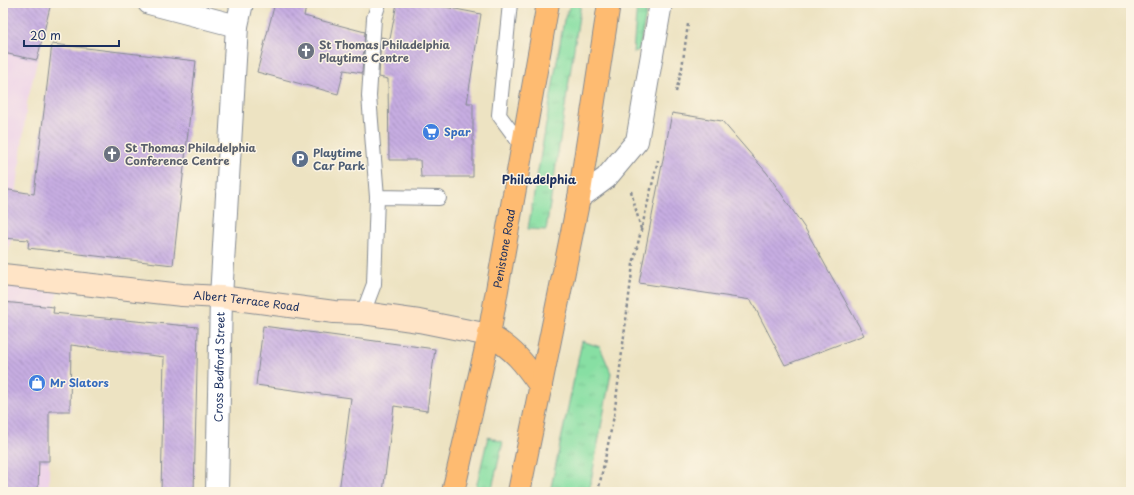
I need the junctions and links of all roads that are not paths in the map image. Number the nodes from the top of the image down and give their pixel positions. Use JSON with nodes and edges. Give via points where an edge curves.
{"nodes":[{"id":1,"x":149,"y":3,"type":"edge"},
{"id":2,"x":242,"y":3,"type":"edge"},
{"id":3,"x":379,"y":3,"type":"edge"},
{"id":4,"x":510,"y":3,"type":"edge"},
{"id":5,"x":548,"y":3,"type":"edge"},
{"id":6,"x":609,"y":3,"type":"edge"},
{"id":7,"x":661,"y":3,"type":"edge"},
{"id":8,"x":237,"y":26,"type":"junction"},
{"id":9,"x":524,"y":149,"type":"junction"},
{"id":10,"x":377,"y":197,"type":"junction"},
{"id":11,"x":439,"y":198,"type":"dead end"},
{"id":12,"x":579,"y":198,"type":"junction"},
{"id":13,"x":3,"y":275,"type":"edge"},
{"id":14,"x":221,"y":297,"type":"junction"},
{"id":15,"x":363,"y":313,"type":"junction"},
{"id":16,"x":489,"y":335,"type":"junction"},
{"id":17,"x":541,"y":387,"type":"junction"},
{"id":18,"x":217,"y":492,"type":"edge"},
{"id":19,"x":453,"y":492,"type":"edge"},
{"id":20,"x":519,"y":492,"type":"edge"}],
"edges":[{"from":1,"to":8,"type":"street"},
{"from":2,"to":8,"type":"street","name":"Cross Bedford Street"},
{"from":3,"to":10,"type":"lane","via":[[374,18],[369,96]]},
{"from":4,"to":9,"type":"lane","via":[[499,114]]},
{"from":5,"to":9,"type":"highway","name":"Penistone Road"},
{"from":6,"to":12,"type":"highway"},
{"from":7,"to":12,"type":"street","via":[[637,141],[606,178]]},
{"from":8,"to":14,"type":"street","name":"Cross Bedford Street"},
{"from":9,"to":16,"type":"highway","name":"Penistone Road"},
{"from":10,"to":11,"type":"lane"},
{"from":10,"to":15,"type":"lane","via":[[374,284]]},
{"from":12,"to":17,"type":"highway"},
{"from":13,"to":14,"type":"street","name":"Albert Terrace Road"},
{"from":14,"to":15,"type":"street","name":"Albert Terrace Road","via":[[334,312]]},
{"from":14,"to":18,"type":"street","name":"Cross Bedford Street"},
{"from":15,"to":16,"type":"street","name":"Albert Terrace Road","via":[[419,320]]},
{"from":16,"to":17,"type":"highway","via":[[508,346],[526,365]]},
{"from":16,"to":19,"type":"highway","name":"Penistone Road"},
{"from":17,"to":20,"type":"highway"}]}
